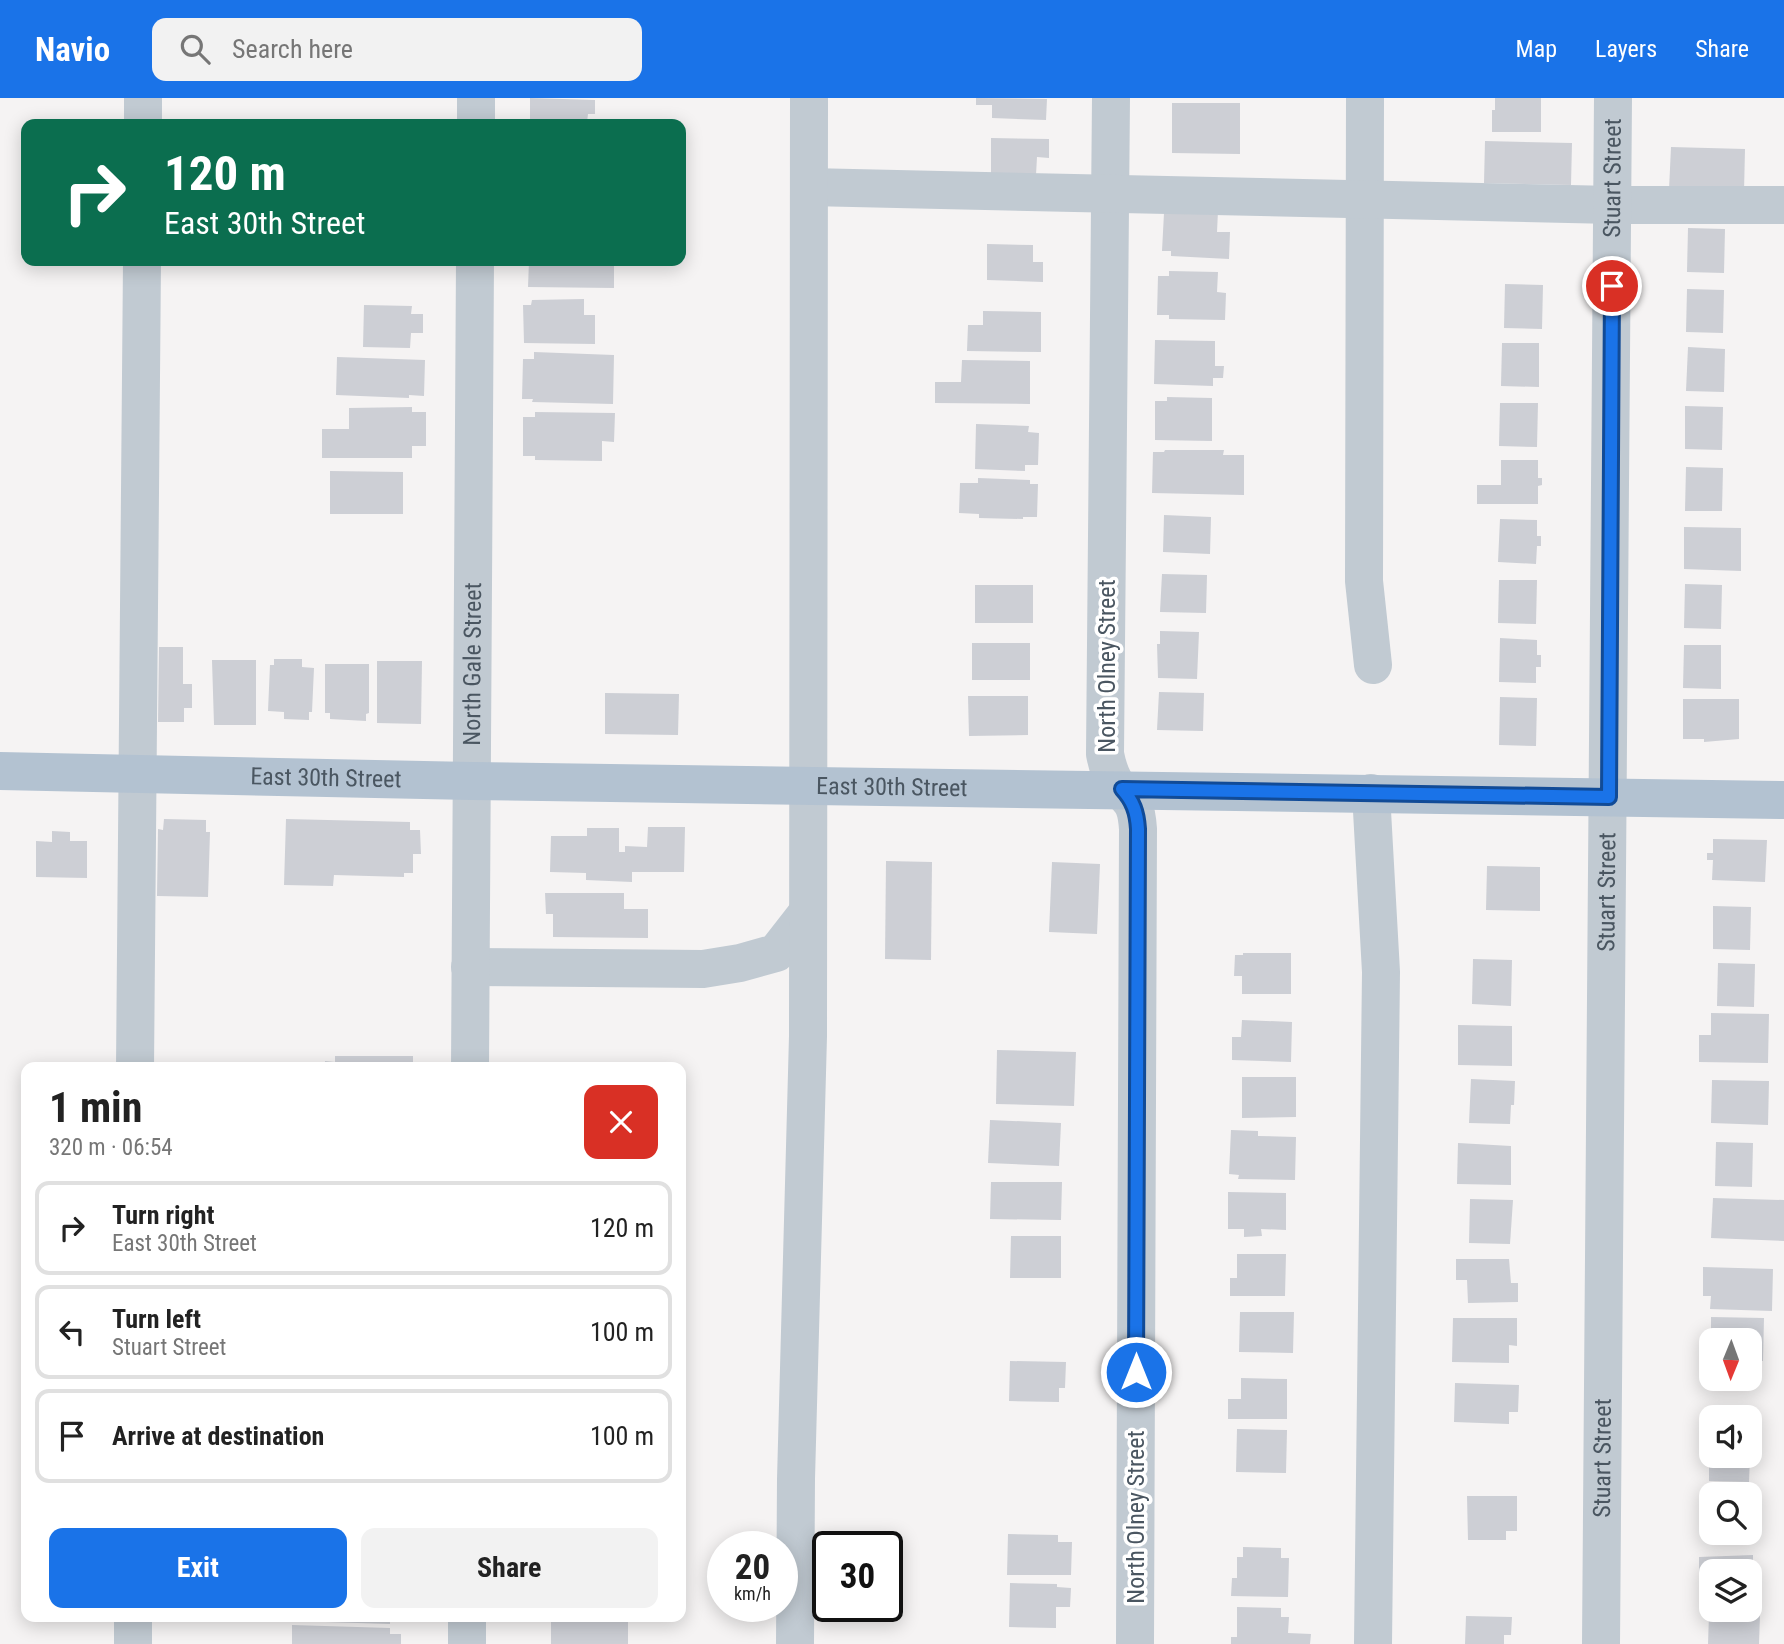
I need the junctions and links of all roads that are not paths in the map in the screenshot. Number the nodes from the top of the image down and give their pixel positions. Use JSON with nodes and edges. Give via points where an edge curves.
{"nodes":[{"id":1,"x":143,"y":98,"type":"edge"},
{"id":2,"x":477,"y":98,"type":"edge"},
{"id":3,"x":809,"y":98,"type":"edge"},
{"id":4,"x":1111,"y":98,"type":"edge"},
{"id":5,"x":1365,"y":98,"type":"edge"},
{"id":6,"x":1613,"y":98,"type":"edge"},
{"id":7,"x":143,"y":119,"type":"edge"},
{"id":8,"x":476,"y":119,"type":"edge"},
{"id":9,"x":809,"y":187,"type":"junction"},
{"id":10,"x":1110,"y":193,"type":"junction"},
{"id":11,"x":1363,"y":200,"type":"junction"},
{"id":12,"x":1613,"y":205,"type":"junction"},
{"id":13,"x":1784,"y":205,"type":"edge"},
{"id":14,"x":142,"y":266,"type":"edge"},
{"id":15,"x":475,"y":266,"type":"edge"},
{"id":16,"x":1373,"y":666,"type":"dead end"},
{"id":17,"x":0,"y":771,"type":"edge"},
{"id":18,"x":137,"y":774,"type":"junction"},
{"id":19,"x":472,"y":781,"type":"junction"},
{"id":20,"x":807,"y":785,"type":"junction"},
{"id":21,"x":1122,"y":789,"type":"junction"},
{"id":22,"x":1371,"y":793,"type":"junction"},
{"id":23,"x":1609,"y":797,"type":"junction"},
{"id":24,"x":1784,"y":800,"type":"edge"},
{"id":25,"x":808,"y":912,"type":"junction"},
{"id":26,"x":470,"y":967,"type":"junction"},
{"id":27,"x":135,"y":1062,"type":"edge"},
{"id":28,"x":470,"y":1062,"type":"edge"},
{"id":29,"x":133,"y":1622,"type":"edge"},
{"id":30,"x":467,"y":1622,"type":"edge"},
{"id":31,"x":133,"y":1644,"type":"edge"},
{"id":32,"x":467,"y":1644,"type":"edge"},
{"id":33,"x":795,"y":1644,"type":"edge"},
{"id":34,"x":1135,"y":1644,"type":"edge"},
{"id":35,"x":1373,"y":1644,"type":"edge"},
{"id":36,"x":1601,"y":1644,"type":"edge"}],
"edges":[{"from":1,"to":7,"type":"street"},
{"from":2,"to":8,"type":"street"},
{"from":3,"to":9,"type":"street"},
{"from":4,"to":10,"type":"street","name":"North Olney Street"},
{"from":5,"to":11,"type":"street"},
{"from":6,"to":12,"type":"street","name":"Stuart Street"},
{"from":9,"to":10,"type":"street"},
{"from":9,"to":20,"type":"street"},
{"from":10,"to":11,"type":"street"},
{"from":10,"to":21,"type":"street","name":"North Olney Street","via":[[1105,754],[1109,771]]},
{"from":11,"to":12,"type":"street"},
{"from":11,"to":16,"type":"street","via":[[1364,581]]},
{"from":12,"to":13,"type":"street"},
{"from":12,"to":23,"type":"street","name":"Stuart Street"},
{"from":14,"to":18,"type":"street"},
{"from":15,"to":19,"type":"street","name":"North Gale Street"},
{"from":17,"to":18,"type":"main road","name":"East 30th Street"},
{"from":18,"to":19,"type":"main road","name":"East 30th Street"},
{"from":18,"to":27,"type":"street"},
{"from":19,"to":20,"type":"main road","name":"East 30th Street"},
{"from":19,"to":26,"type":"street","name":"North Gale Street"},
{"from":20,"to":21,"type":"main road","name":"East 30th Street"},
{"from":20,"to":25,"type":"street"},
{"from":21,"to":22,"type":"main road","name":"East 30th Street"},
{"from":21,"to":34,"type":"street","name":"North Olney Street","via":[[1136,811],[1138,829]]},
{"from":22,"to":23,"type":"main road","name":"East 30th Street"},
{"from":22,"to":35,"type":"street","via":[[1381,972]]},
{"from":23,"to":24,"type":"main road","name":"East 30th Street"},
{"from":23,"to":36,"type":"street","name":"Stuart Street"},
{"from":25,"to":26,"type":"street","via":[[776,953],[740,963],[703,969]]},
{"from":25,"to":33,"type":"street"},
{"from":26,"to":28,"type":"street","name":"North Gale Street"},
{"from":29,"to":31,"type":"street"},
{"from":30,"to":32,"type":"street"}]}
